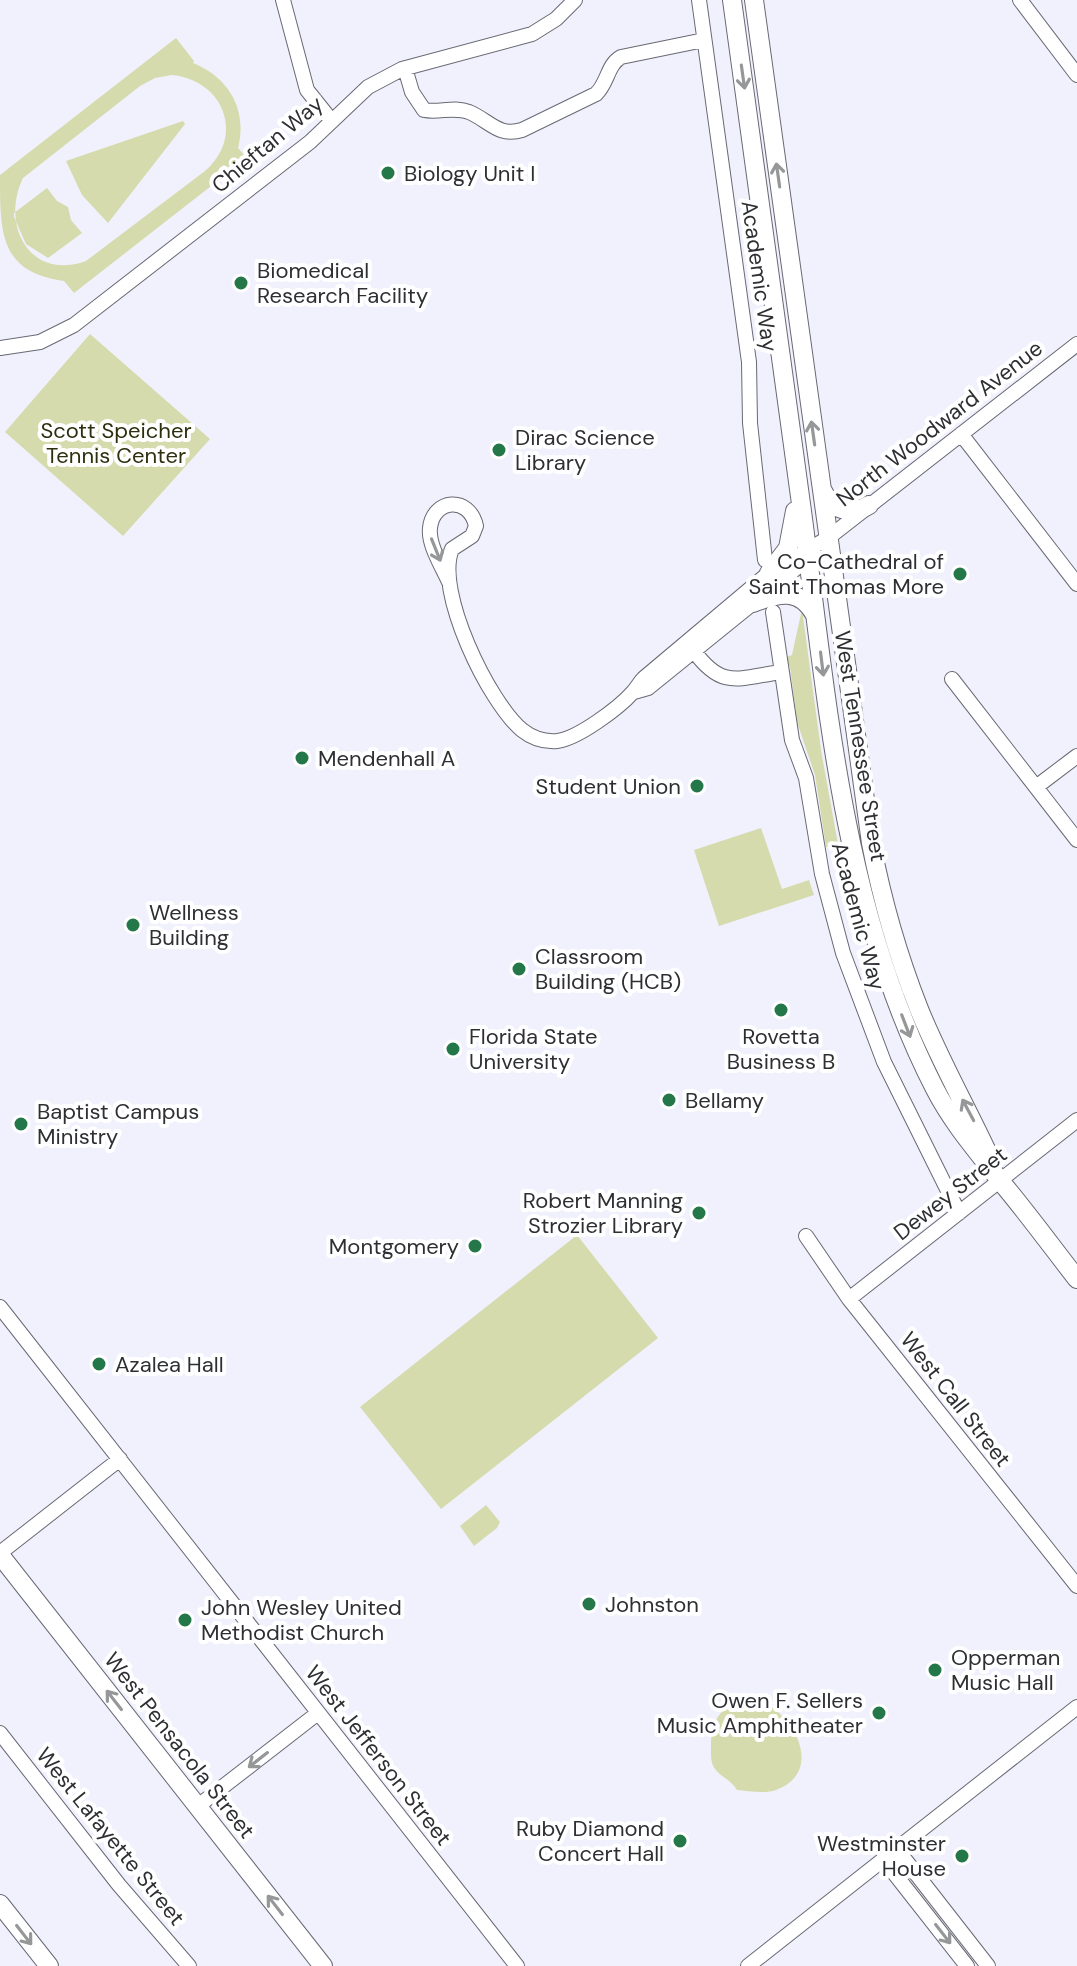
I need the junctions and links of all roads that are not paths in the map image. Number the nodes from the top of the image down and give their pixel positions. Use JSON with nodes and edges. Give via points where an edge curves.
{"nodes":[{"id":1,"x":283,"y":0,"type":"edge"},
{"id":2,"x":575,"y":0,"type":"edge"},
{"id":3,"x":699,"y":0,"type":"edge"},
{"id":4,"x":732,"y":0,"type":"edge"},
{"id":5,"x":754,"y":0,"type":"edge"},
{"id":6,"x":1020,"y":0,"type":"edge"},
{"id":7,"x":704,"y":40,"type":"junction"},
{"id":8,"x":405,"y":68,"type":"junction"},
{"id":9,"x":1077,"y":75,"type":"edge"},
{"id":10,"x":331,"y":120,"type":"junction"},
{"id":11,"x":1077,"y":344,"type":"edge"},
{"id":12,"x":0,"y":348,"type":"edge"},
{"id":13,"x":961,"y":434,"type":"junction"},
{"id":14,"x":798,"y":480,"type":"junction"},
{"id":15,"x":820,"y":485,"type":"junction"},
{"id":16,"x":869,"y":505,"type":"junction"},
{"id":17,"x":828,"y":538,"type":"junction"},
{"id":18,"x":808,"y":554,"type":"junction"},
{"id":19,"x":767,"y":566,"type":"junction"},
{"id":20,"x":449,"y":582,"type":"junction"},
{"id":21,"x":1077,"y":584,"type":"edge"},
{"id":22,"x":753,"y":603,"type":"junction"},
{"id":23,"x":773,"y":612,"type":"dead end"},
{"id":24,"x":816,"y":617,"type":"junction"},
{"id":25,"x":694,"y":651,"type":"junction"},
{"id":26,"x":781,"y":672,"type":"junction"},
{"id":27,"x":952,"y":679,"type":"dead end"},
{"id":28,"x":634,"y":692,"type":"junction"},
{"id":29,"x":1077,"y":756,"type":"edge"},
{"id":30,"x":1036,"y":787,"type":"junction"},
{"id":31,"x":1077,"y":840,"type":"edge"},
{"id":32,"x":1077,"y":1120,"type":"edge"},
{"id":33,"x":1001,"y":1181,"type":"junction"},
{"id":34,"x":959,"y":1213,"type":"junction"},
{"id":35,"x":806,"y":1236,"type":"dead end"},
{"id":36,"x":1077,"y":1279,"type":"edge"},
{"id":37,"x":849,"y":1299,"type":"junction"},
{"id":38,"x":0,"y":1307,"type":"edge"},
{"id":39,"x":120,"y":1459,"type":"junction"},
{"id":40,"x":0,"y":1554,"type":"edge"},
{"id":41,"x":1077,"y":1586,"type":"edge"},
{"id":42,"x":1077,"y":1707,"type":"edge"},
{"id":43,"x":318,"y":1713,"type":"junction"},
{"id":44,"x":0,"y":1733,"type":"edge"},
{"id":45,"x":198,"y":1806,"type":"junction"},
{"id":46,"x":896,"y":1848,"type":"junction"},
{"id":47,"x":883,"y":1859,"type":"junction"},
{"id":48,"x":934,"y":1896,"type":"junction"},
{"id":49,"x":0,"y":1904,"type":"edge"},
{"id":50,"x":921,"y":1906,"type":"junction"},
{"id":51,"x":752,"y":1965,"type":"edge"},
{"id":52,"x":49,"y":1966,"type":"edge"},
{"id":53,"x":189,"y":1966,"type":"edge"},
{"id":54,"x":323,"y":1966,"type":"edge"},
{"id":55,"x":517,"y":1966,"type":"edge"},
{"id":56,"x":967,"y":1966,"type":"edge"},
{"id":57,"x":988,"y":1966,"type":"edge"}],
"edges":[{"from":1,"to":10,"type":"street","via":[[307,90]]},
{"from":2,"to":8,"type":"street","name":"Chieftan Way","via":[[528,36]]},
{"from":3,"to":7,"type":"street","name":"Academic Way"},
{"from":4,"to":14,"type":"main road","name":"West Tennessee Street","one_way":true},
{"from":15,"to":5,"type":"main road","name":"West Tennessee Street","one_way":true},
{"from":6,"to":9,"type":"street"},
{"from":7,"to":8,"type":"street","via":[[621,57],[596,94],[510,133],[466,111],[424,110]]},
{"from":7,"to":19,"type":"street","name":"Academic Way","via":[[748,352],[750,423]]},
{"from":8,"to":10,"type":"street","name":"Chieftan Way","via":[[368,87]]},
{"from":10,"to":12,"type":"street","name":"Chieftan Way","via":[[310,142],[74,325],[40,342]]},
{"from":11,"to":13,"type":"street","name":"North Woodward Avenue"},
{"from":13,"to":16,"type":"street","name":"North Woodward Avenue"},
{"from":13,"to":21,"type":"street"},
{"from":14,"to":18,"type":"main road","name":"West Tennessee Street"},
{"from":14,"to":19,"type":"main road","via":[[791,541]]},
{"from":15,"to":16,"type":"main road","via":[[836,508],[852,511]]},
{"from":15,"to":17,"type":"main road","name":"West Tennessee Street"},
{"from":16,"to":17,"type":"street","name":"North Woodward Avenue"},
{"from":17,"to":18,"type":"street","name":"North Woodward Avenue"},
{"from":33,"to":17,"type":"main road","name":"West Tennessee Street","one_way":true,"via":[[920,1011],[888,917],[871,843]]},
{"from":18,"to":19,"type":"street","name":"North Woodward Avenue"},
{"from":18,"to":22,"type":"street","name":"North Woodward Avenue"},
{"from":18,"to":24,"type":"main road","name":"West Tennessee Street"},
{"from":19,"to":28,"type":"street","name":"North Woodward Avenue"},
{"from":20,"to":20,"type":"street","name":"North Woodward Avenue","one_way":true,"via":[[451,551],[476,528],[470,511],[457,504],[440,510],[430,529]]},
{"from":20,"to":28,"type":"street","name":"North Woodward Avenue","via":[[473,657],[510,718],[529,735],[548,741],[573,737]]},
{"from":22,"to":24,"type":"main road","via":[[794,594]]},
{"from":22,"to":25,"type":"street","name":"North Woodward Avenue"},
{"from":23,"to":26,"type":"street","name":"Academic Way"},
{"from":24,"to":33,"type":"main road","name":"West Tennessee Street","one_way":true,"via":[[851,843],[880,952],[936,1091]]},
{"from":25,"to":26,"type":"street","via":[[722,678]]},
{"from":25,"to":28,"type":"street","name":"North Woodward Avenue","via":[[648,688]]},
{"from":26,"to":34,"type":"street","name":"Academic Way","via":[[824,884],[847,966],[884,1062]]},
{"from":27,"to":30,"type":"street"},
{"from":29,"to":30,"type":"street"},
{"from":30,"to":31,"type":"street"},
{"from":32,"to":33,"type":"street","name":"Dewey Street"},
{"from":33,"to":34,"type":"street","name":"Dewey Street"},
{"from":33,"to":36,"type":"main road","name":"West Tennessee Street"},
{"from":34,"to":37,"type":"street","name":"Dewey Street"},
{"from":35,"to":37,"type":"street","name":"West Call Street"},
{"from":37,"to":41,"type":"street","name":"West Call Street"},
{"from":38,"to":39,"type":"street","name":"West Jefferson Street"},
{"from":39,"to":40,"type":"street"},
{"from":39,"to":43,"type":"street","name":"West Jefferson Street"},
{"from":45,"to":40,"type":"main road","name":"West Pensacola Street","one_way":true},
{"from":42,"to":46,"type":"street"},
{"from":43,"to":45,"type":"street","one_way":true},
{"from":43,"to":55,"type":"street","name":"West Jefferson Street"},
{"from":44,"to":53,"type":"street","name":"West Lafayette Street"},
{"from":54,"to":45,"type":"main road","name":"West Pensacola Street","one_way":true},
{"from":46,"to":47,"type":"street"},
{"from":46,"to":48,"type":"street"},
{"from":47,"to":50,"type":"street"},
{"from":47,"to":51,"type":"street"},
{"from":48,"to":50,"type":"street"},
{"from":48,"to":57,"type":"street"},
{"from":49,"to":52,"type":"main road","one_way":true},
{"from":50,"to":56,"type":"street","one_way":true}]}
